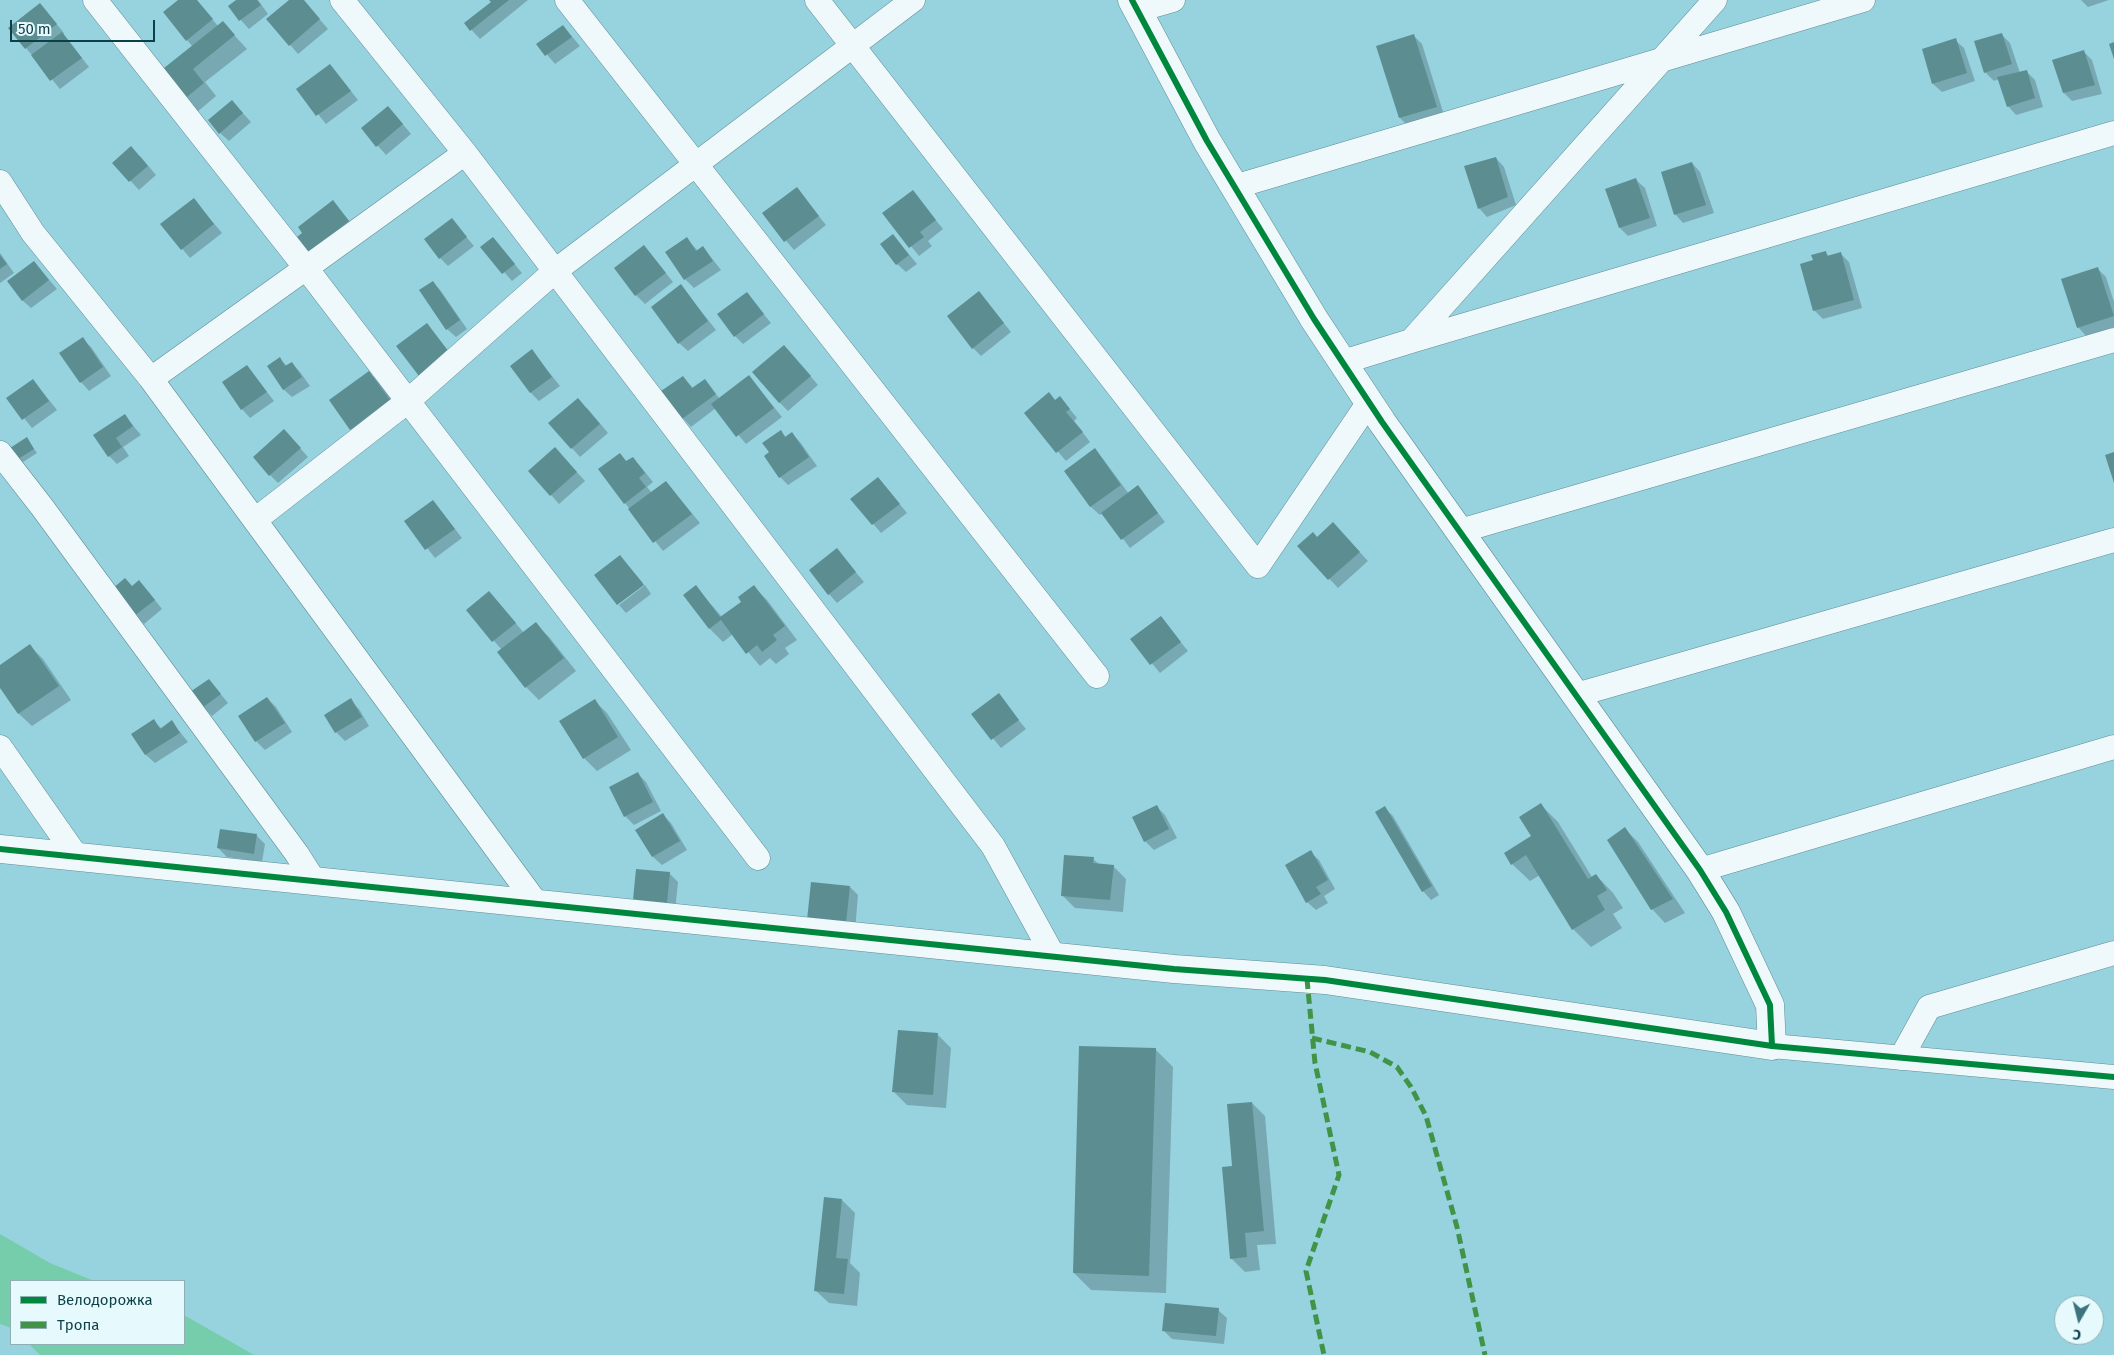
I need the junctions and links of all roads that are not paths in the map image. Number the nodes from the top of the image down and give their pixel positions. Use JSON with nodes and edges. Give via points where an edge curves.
{"nodes":[{"id":1,"x":95,"y":0,"type":"edge"},
{"id":2,"x":342,"y":0,"type":"edge"},
{"id":3,"x":567,"y":0,"type":"edge"},
{"id":4,"x":817,"y":0,"type":"edge"},
{"id":5,"x":913,"y":0,"type":"edge"},
{"id":6,"x":1173,"y":0,"type":"edge"},
{"id":7,"x":1715,"y":0,"type":"edge"},
{"id":8,"x":1863,"y":0,"type":"edge"},
{"id":9,"x":1135,"y":5,"type":"edge"},
{"id":10,"x":853,"y":46,"type":"junction"},
{"id":11,"x":1662,"y":60,"type":"junction"},
{"id":12,"x":2114,"y":133,"type":"edge"},
{"id":13,"x":465,"y":153,"type":"junction"},
{"id":14,"x":696,"y":165,"type":"junction"},
{"id":15,"x":0,"y":182,"type":"edge"},
{"id":16,"x":1234,"y":187,"type":"junction"},
{"id":17,"x":306,"y":268,"type":"junction"},
{"id":18,"x":555,"y":271,"type":"junction"},
{"id":19,"x":2114,"y":340,"type":"edge"},
{"id":20,"x":1411,"y":341,"type":"junction"},
{"id":21,"x":1343,"y":362,"type":"junction"},
{"id":22,"x":151,"y":379,"type":"junction"},
{"id":23,"x":408,"y":401,"type":"junction"},
{"id":24,"x":1369,"y":402,"type":"junction"},
{"id":25,"x":0,"y":453,"type":"edge"},
{"id":26,"x":255,"y":520,"type":"junction"},
{"id":27,"x":1460,"y":531,"type":"junction"},
{"id":28,"x":2114,"y":540,"type":"edge"},
{"id":29,"x":1098,"y":676,"type":"dead end"},
{"id":30,"x":1576,"y":694,"type":"junction"},
{"id":31,"x":0,"y":747,"type":"edge"},
{"id":32,"x":2114,"y":747,"type":"edge"},
{"id":33,"x":0,"y":849,"type":"edge"},
{"id":34,"x":76,"y":857,"type":"junction"},
{"id":35,"x":758,"y":858,"type":"dead end"},
{"id":36,"x":1700,"y":870,"type":"junction"},
{"id":37,"x":314,"y":881,"type":"junction"},
{"id":38,"x":537,"y":904,"type":"junction"},
{"id":39,"x":2114,"y":953,"type":"edge"},
{"id":40,"x":1054,"y":957,"type":"junction"},
{"id":41,"x":1772,"y":1046,"type":"junction"},
{"id":42,"x":1901,"y":1058,"type":"junction"},
{"id":43,"x":2114,"y":1077,"type":"edge"}],
"edges":[{"from":1,"to":17,"type":"street"},
{"from":2,"to":13,"type":"street"},
{"from":3,"to":14,"type":"street"},
{"from":4,"to":10,"type":"street"},
{"from":5,"to":10,"type":"street"},
{"from":6,"to":9,"type":"street"},
{"from":7,"to":11,"type":"street"},
{"from":8,"to":11,"type":"street"},
{"from":9,"to":16,"type":"street"},
{"from":10,"to":14,"type":"street"},
{"from":10,"to":24,"type":"street","via":[[1258,566]]},
{"from":11,"to":16,"type":"street"},
{"from":11,"to":20,"type":"street"},
{"from":12,"to":20,"type":"street"},
{"from":13,"to":17,"type":"street"},
{"from":13,"to":18,"type":"street"},
{"from":14,"to":18,"type":"street"},
{"from":14,"to":29,"type":"street"},
{"from":15,"to":22,"type":"street","via":[[33,233]]},
{"from":16,"to":21,"type":"street"},
{"from":17,"to":22,"type":"street"},
{"from":17,"to":23,"type":"street"},
{"from":18,"to":23,"type":"street"},
{"from":18,"to":40,"type":"street","via":[[993,846]]},
{"from":19,"to":27,"type":"street"},
{"from":20,"to":21,"type":"street"},
{"from":21,"to":24,"type":"street"},
{"from":22,"to":26,"type":"street"},
{"from":23,"to":26,"type":"street"},
{"from":23,"to":35,"type":"street"},
{"from":24,"to":27,"type":"street"},
{"from":25,"to":37,"type":"street"},
{"from":26,"to":38,"type":"street"},
{"from":27,"to":30,"type":"street"},
{"from":28,"to":30,"type":"street"},
{"from":30,"to":36,"type":"street"},
{"from":31,"to":34,"type":"street"},
{"from":32,"to":36,"type":"street"},
{"from":33,"to":34,"type":"street"},
{"from":34,"to":37,"type":"street"},
{"from":36,"to":41,"type":"street","via":[[1726,912],[1770,1005]]},
{"from":37,"to":38,"type":"street"},
{"from":38,"to":40,"type":"street"},
{"from":39,"to":42,"type":"street","via":[[1929,1008]]},
{"from":40,"to":41,"type":"street","via":[[1325,980]]},
{"from":41,"to":42,"type":"street"},
{"from":42,"to":43,"type":"street"}]}
